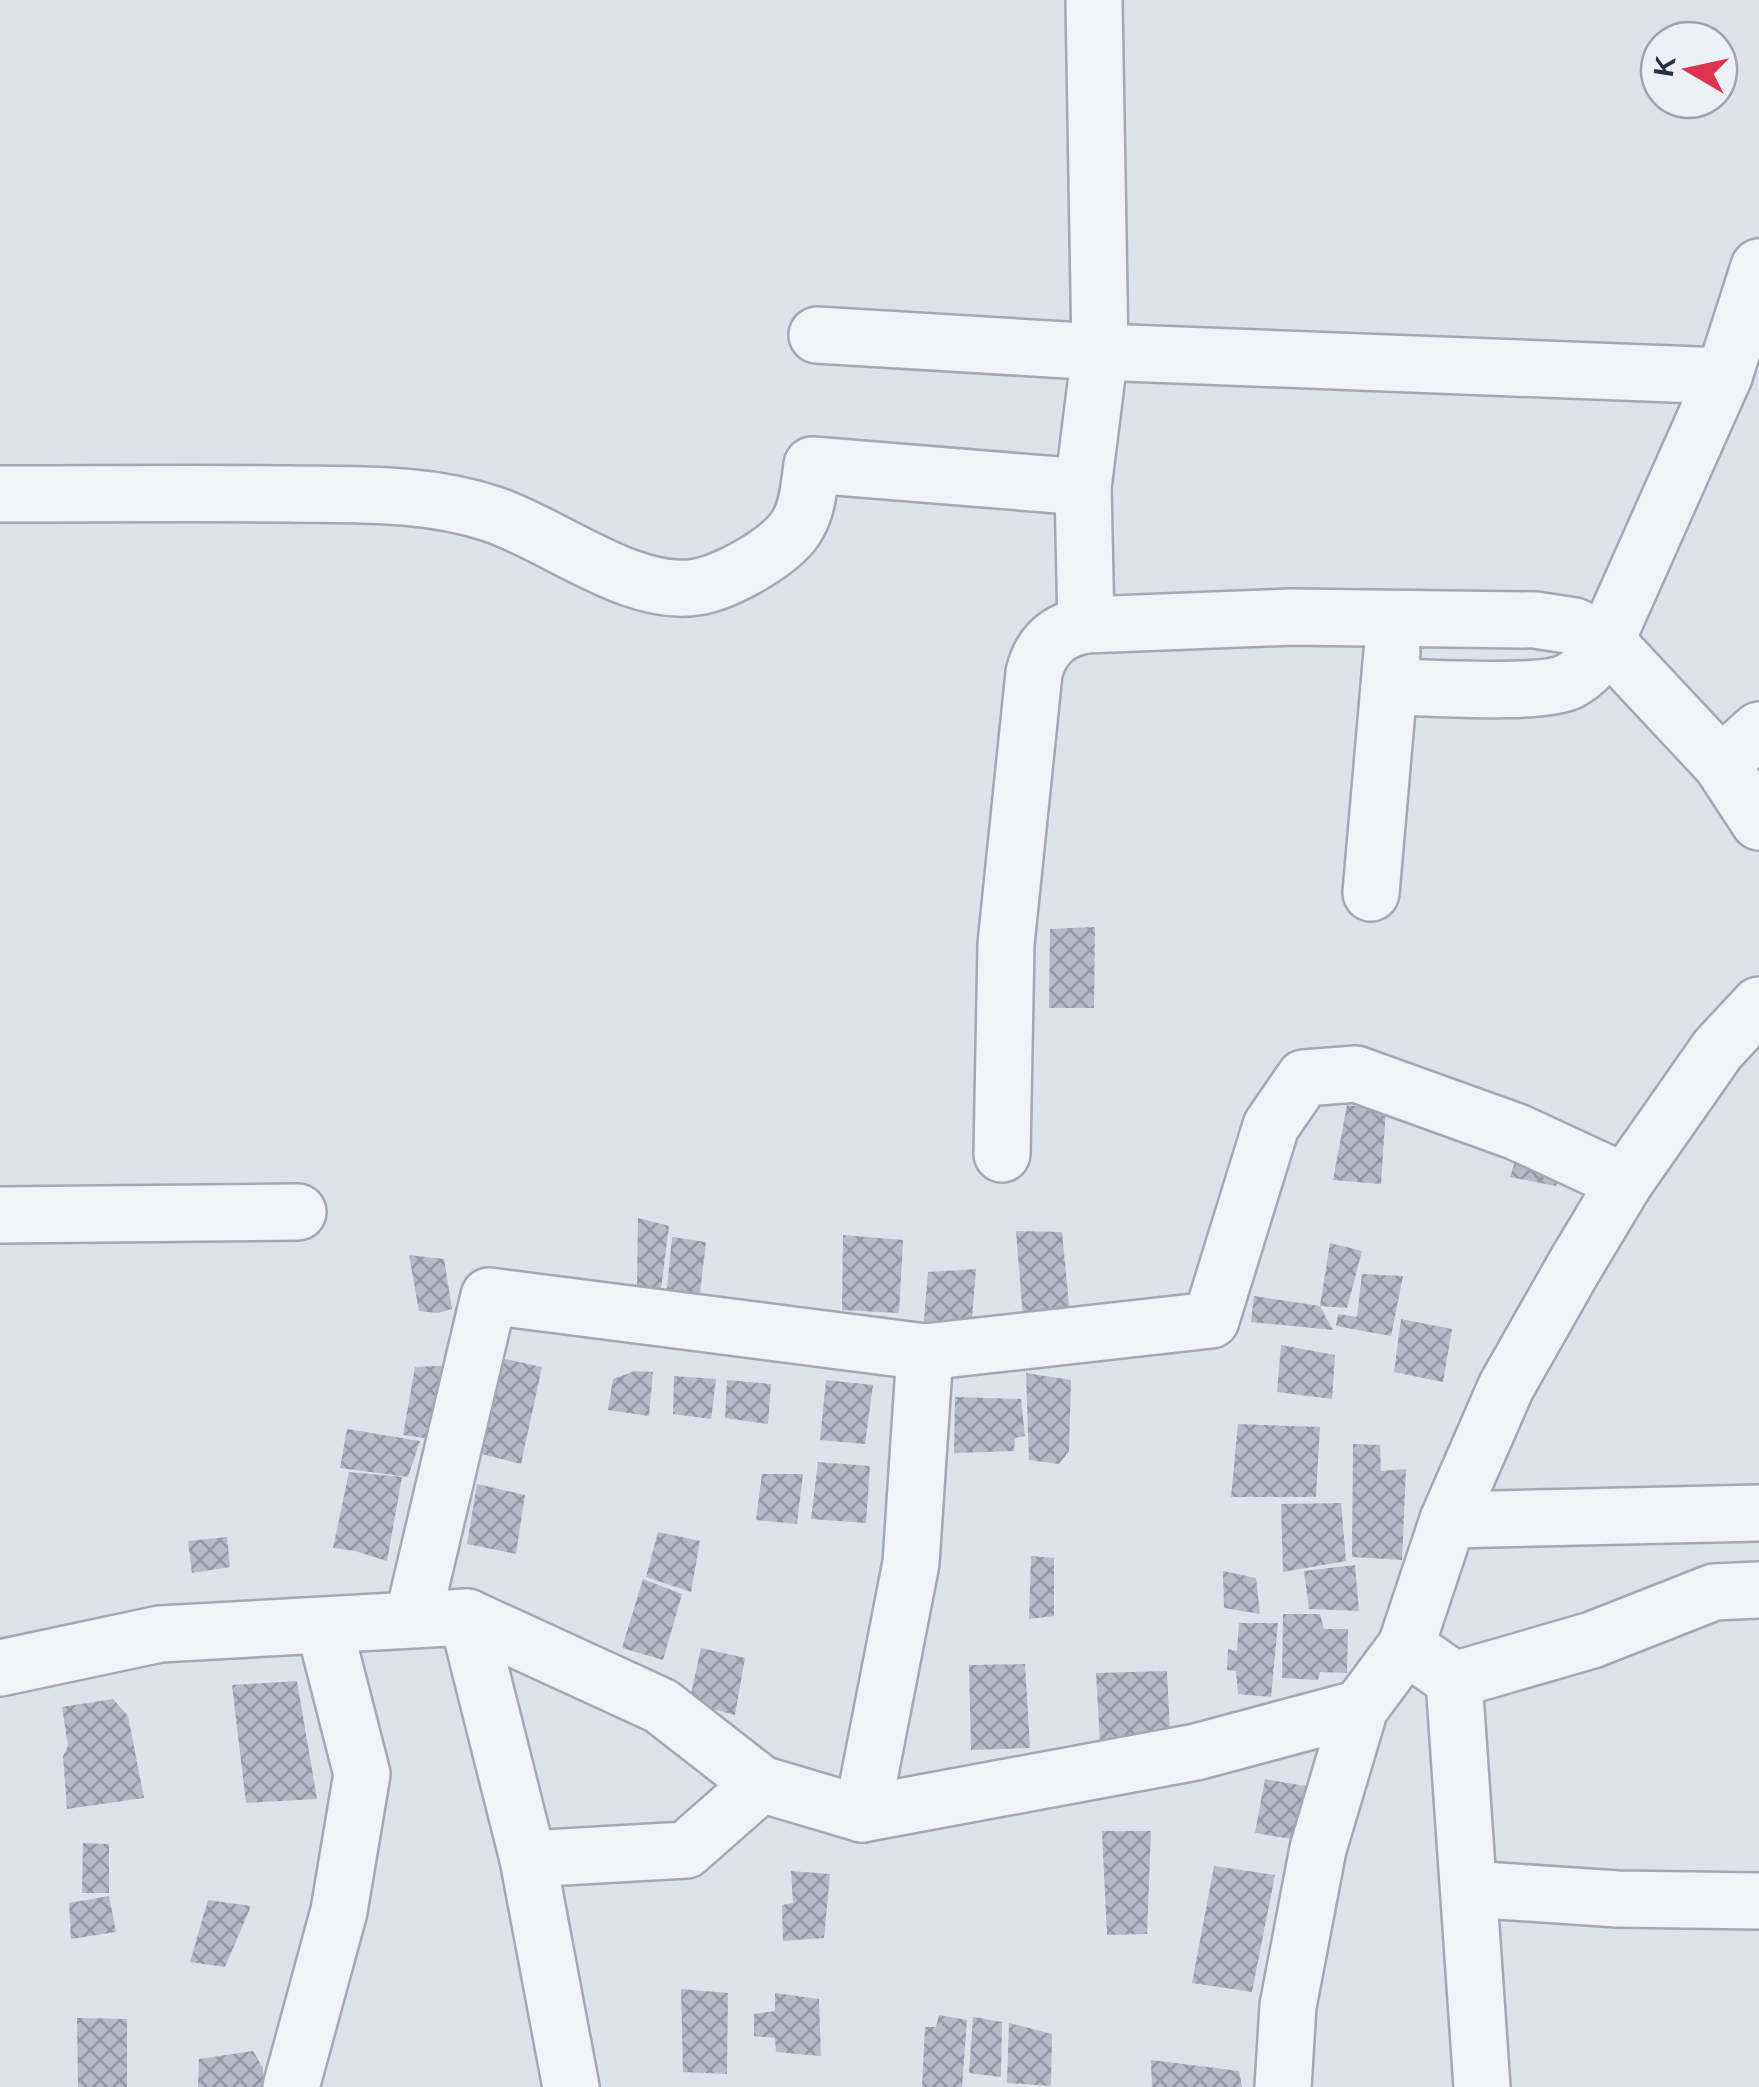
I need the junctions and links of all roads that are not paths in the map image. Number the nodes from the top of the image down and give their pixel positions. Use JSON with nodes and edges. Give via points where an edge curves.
{"nodes":[{"id":1,"x":1094,"y":0,"type":"edge"},
{"id":2,"x":1759,"y":267,"type":"edge"},
{"id":3,"x":817,"y":335,"type":"dead end"},
{"id":4,"x":1742,"y":344,"type":"edge"},
{"id":5,"x":1100,"y":352,"type":"junction"},
{"id":6,"x":1082,"y":486,"type":"junction"},
{"id":7,"x":0,"y":494,"type":"edge"},
{"id":8,"x":1395,"y":620,"type":"junction"},
{"id":9,"x":1086,"y":625,"type":"junction"},
{"id":10,"x":1606,"y":641,"type":"junction"},
{"id":11,"x":1389,"y":687,"type":"junction"},
{"id":12,"x":1740,"y":747,"type":"edge"},
{"id":13,"x":1759,"y":822,"type":"edge"},
{"id":14,"x":1371,"y":892,"type":"dead end"},
{"id":15,"x":1759,"y":1005,"type":"edge"},
{"id":16,"x":1002,"y":1154,"type":"dead end"},
{"id":17,"x":1625,"y":1182,"type":"junction"},
{"id":18,"x":298,"y":1212,"type":"dead end"},
{"id":19,"x":0,"y":1216,"type":"edge"},
{"id":20,"x":926,"y":1352,"type":"junction"},
{"id":21,"x":1759,"y":1513,"type":"edge"},
{"id":22,"x":1448,"y":1520,"type":"junction"},
{"id":23,"x":1759,"y":1590,"type":"edge"},
{"id":24,"x":467,"y":1616,"type":"junction"},
{"id":25,"x":412,"y":1618,"type":"junction"},
{"id":26,"x":324,"y":1626,"type":"junction"},
{"id":27,"x":1406,"y":1646,"type":"junction"},
{"id":28,"x":0,"y":1668,"type":"edge"},
{"id":29,"x":1454,"y":1680,"type":"junction"},
{"id":30,"x":1360,"y":1708,"type":"junction"},
{"id":31,"x":761,"y":1784,"type":"junction"},
{"id":32,"x":862,"y":1814,"type":"junction"},
{"id":33,"x":528,"y":1859,"type":"junction"},
{"id":34,"x":1469,"y":1889,"type":"junction"},
{"id":35,"x":1759,"y":1901,"type":"edge"},
{"id":36,"x":291,"y":2087,"type":"edge"},
{"id":37,"x":571,"y":2087,"type":"edge"},
{"id":38,"x":1284,"y":2087,"type":"edge"},
{"id":39,"x":1482,"y":2087,"type":"edge"}],
"edges":[{"from":1,"to":5,"type":"street"},
{"from":2,"to":4,"type":"street"},
{"from":3,"to":5,"type":"street"},
{"from":4,"to":5,"type":"street"},
{"from":4,"to":10,"type":"street"},
{"from":5,"to":6,"type":"street"},
{"from":6,"to":7,"type":"street","via":[[812,466],[804,512],[786,540],[719,581],[668,589],[628,578],[491,514],[410,496]]},
{"from":6,"to":9,"type":"street"},
{"from":8,"to":9,"type":"street"},
{"from":8,"to":10,"type":"street","via":[[1535,620],[1574,626]]},
{"from":8,"to":11,"type":"street"},
{"from":9,"to":16,"type":"street","via":[[1052,639],[1034,673],[1006,944]]},
{"from":10,"to":11,"type":"street","via":[[1592,664],[1558,686]]},
{"from":10,"to":12,"type":"street"},
{"from":11,"to":14,"type":"street"},
{"from":12,"to":13,"type":"street"},
{"from":15,"to":17,"type":"street","via":[[1718,1049]]},
{"from":17,"to":20,"type":"street","via":[[1518,1132],[1356,1074],[1304,1078],[1271,1126],[1211,1320]]},
{"from":17,"to":22,"type":"street","via":[[1506,1387]]},
{"from":18,"to":19,"type":"street"},
{"from":20,"to":25,"type":"street","via":[[489,1296]]},
{"from":20,"to":32,"type":"street","via":[[911,1563]]},
{"from":21,"to":22,"type":"street"},
{"from":22,"to":27,"type":"street"},
{"from":23,"to":29,"type":"street","via":[[1714,1592],[1592,1640]]},
{"from":24,"to":25,"type":"street"},
{"from":24,"to":31,"type":"street","via":[[661,1706]]},
{"from":24,"to":33,"type":"street"},
{"from":25,"to":26,"type":"street"},
{"from":26,"to":28,"type":"street","via":[[160,1634]]},
{"from":26,"to":36,"type":"street","via":[[362,1774],[339,1911]]},
{"from":27,"to":29,"type":"street"},
{"from":27,"to":30,"type":"street"},
{"from":29,"to":34,"type":"street"},
{"from":30,"to":32,"type":"street","via":[[1196,1752]]},
{"from":30,"to":38,"type":"street","via":[[1318,1848],[1288,2006]]},
{"from":31,"to":32,"type":"street"},
{"from":31,"to":33,"type":"street","via":[[686,1850]]},
{"from":33,"to":37,"type":"street"},
{"from":34,"to":35,"type":"street"},
{"from":34,"to":39,"type":"street"}]}
